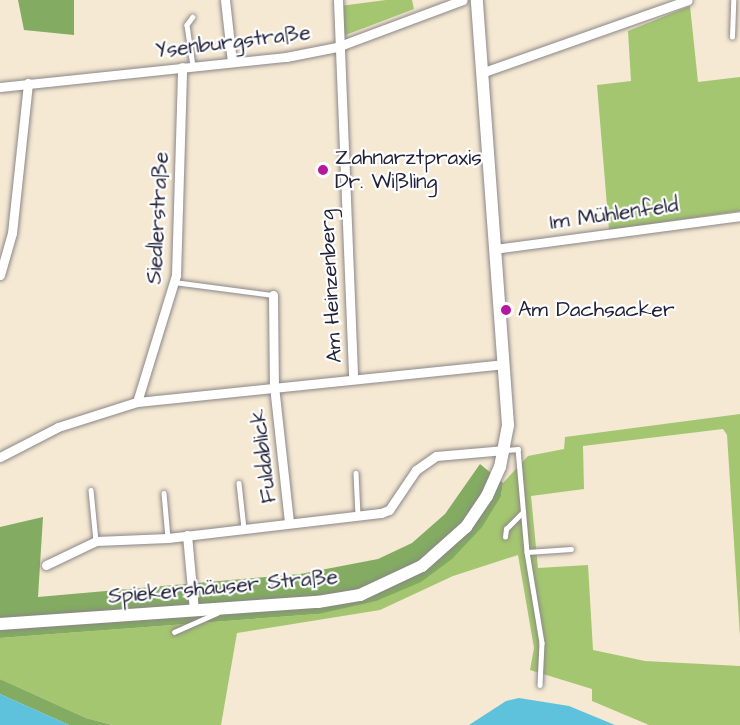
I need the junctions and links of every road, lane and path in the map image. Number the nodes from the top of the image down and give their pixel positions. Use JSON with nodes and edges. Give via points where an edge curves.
{"nodes":[{"id":1,"x":225,"y":0,"type":"edge"},
{"id":2,"x":338,"y":0,"type":"edge"},
{"id":3,"x":463,"y":0,"type":"edge"},
{"id":4,"x":477,"y":0,"type":"edge"},
{"id":5,"x":688,"y":0,"type":"edge"},
{"id":6,"x":733,"y":0,"type":"edge"},
{"id":7,"x":192,"y":17,"type":"dead end"},
{"id":8,"x":732,"y":36,"type":"dead end"},
{"id":9,"x":336,"y":47,"type":"junction"},
{"id":10,"x":232,"y":62,"type":"junction"},
{"id":11,"x":193,"y":66,"type":"junction"},
{"id":12,"x":182,"y":67,"type":"junction"},
{"id":13,"x":481,"y":72,"type":"junction"},
{"id":14,"x":28,"y":83,"type":"junction"},
{"id":15,"x":0,"y":87,"type":"edge"},
{"id":16,"x":740,"y":216,"type":"edge"},
{"id":17,"x":494,"y":249,"type":"junction"},
{"id":18,"x":0,"y":275,"type":"edge"},
{"id":19,"x":174,"y":282,"type":"junction"},
{"id":20,"x":273,"y":295,"type":"joint"},
{"id":21,"x":503,"y":364,"type":"junction"},
{"id":22,"x":353,"y":379,"type":"junction"},
{"id":23,"x":274,"y":386,"type":"junction"},
{"id":24,"x":137,"y":402,"type":"junction"},
{"id":25,"x":505,"y":450,"type":"junction"},
{"id":26,"x":0,"y":457,"type":"edge"},
{"id":27,"x":356,"y":474,"type":"dead end"},
{"id":28,"x":240,"y":483,"type":"dead end"},
{"id":29,"x":91,"y":490,"type":"dead end"},
{"id":30,"x":164,"y":493,"type":"dead end"},
{"id":31,"x":523,"y":512,"type":"junction"},
{"id":32,"x":358,"y":514,"type":"junction"},
{"id":33,"x":289,"y":521,"type":"junction"},
{"id":34,"x":244,"y":528,"type":"junction"},
{"id":35,"x":187,"y":535,"type":"junction"},
{"id":36,"x":168,"y":537,"type":"junction"},
{"id":37,"x":505,"y":537,"type":"dead end"},
{"id":38,"x":96,"y":541,"type":"junction"},
{"id":39,"x":571,"y":549,"type":"dead end"},
{"id":40,"x":528,"y":552,"type":"junction"},
{"id":41,"x":46,"y":565,"type":"dead end"},
{"id":42,"x":227,"y":608,"type":"junction"},
{"id":43,"x":194,"y":611,"type":"junction"},
{"id":44,"x":0,"y":624,"type":"edge"},
{"id":45,"x":174,"y":632,"type":"dead end"},
{"id":46,"x":540,"y":685,"type":"dead end"}],
"edges":[{"from":1,"to":10,"type":"street"},
{"from":2,"to":9,"type":"street","name":"Am Heinzenberg"},
{"from":3,"to":9,"type":"street","name":"Ysenburgstraße"},
{"from":4,"to":13,"type":"street","name":"Spiekershäuser Straße"},
{"from":5,"to":13,"type":"street"},
{"from":6,"to":8,"type":"lane"},
{"from":7,"to":11,"type":"lane","via":[[187,25]]},
{"from":9,"to":10,"type":"street","name":"Ysenburgstraße"},
{"from":9,"to":22,"type":"street","name":"Am Heinzenberg"},
{"from":10,"to":11,"type":"street","name":"Ysenburgstraße"},
{"from":11,"to":12,"type":"street","name":"Ysenburgstraße"},
{"from":12,"to":14,"type":"street","name":"Ysenburgstraße"},
{"from":12,"to":19,"type":"street","name":"Siedlerstraße"},
{"from":13,"to":17,"type":"street","name":"Spiekershäuser Straße"},
{"from":14,"to":15,"type":"street","name":"Ysenburgstraße"},
{"from":14,"to":18,"type":"street","via":[[12,233]]},
{"from":16,"to":17,"type":"street","name":"Im Mühlenfeld"},
{"from":17,"to":21,"type":"street","name":"Spiekershäuser Straße"},
{"from":19,"to":20,"type":"lane"},
{"from":19,"to":24,"type":"street","name":"Siedlerstraße"},
{"from":20,"to":23,"type":"street"},
{"from":21,"to":22,"type":"street"},
{"from":21,"to":25,"type":"street","name":"Spiekershäuser Straße","via":[[508,425]]},
{"from":22,"to":23,"type":"street"},
{"from":23,"to":24,"type":"street","via":[[225,395]]},
{"from":23,"to":33,"type":"street","name":"Fuldablick"},
{"from":24,"to":26,"type":"street","via":[[58,428]]},
{"from":25,"to":31,"type":"lane","via":[[518,449]]},
{"from":25,"to":32,"type":"street","name":"Fuldablick","via":[[436,456],[424,462],[389,510]]},
{"from":25,"to":42,"type":"street","name":"Spiekershäuser Straße","via":[[487,496],[466,527],[422,566],[360,595]]},
{"from":27,"to":32,"type":"lane"},
{"from":28,"to":34,"type":"lane","name":"Fuldablick"},
{"from":29,"to":38,"type":"lane"},
{"from":30,"to":36,"type":"lane"},
{"from":31,"to":37,"type":"lane","via":[[506,529]]},
{"from":31,"to":40,"type":"lane"},
{"from":32,"to":33,"type":"street","name":"Fuldablick"},
{"from":33,"to":34,"type":"street","name":"Fuldablick"},
{"from":34,"to":35,"type":"street","name":"Fuldablick"},
{"from":35,"to":36,"type":"street","name":"Fuldablick"},
{"from":35,"to":43,"type":"street"},
{"from":36,"to":38,"type":"street","name":"Fuldablick"},
{"from":38,"to":41,"type":"street","name":"Fuldablick"},
{"from":39,"to":40,"type":"lane"},
{"from":40,"to":46,"type":"lane","via":[[542,643]]},
{"from":42,"to":43,"type":"street","name":"Spiekershäuser Straße"},
{"from":42,"to":45,"type":"lane"},
{"from":43,"to":44,"type":"street","name":"Spiekershäuser Straße"}]}
